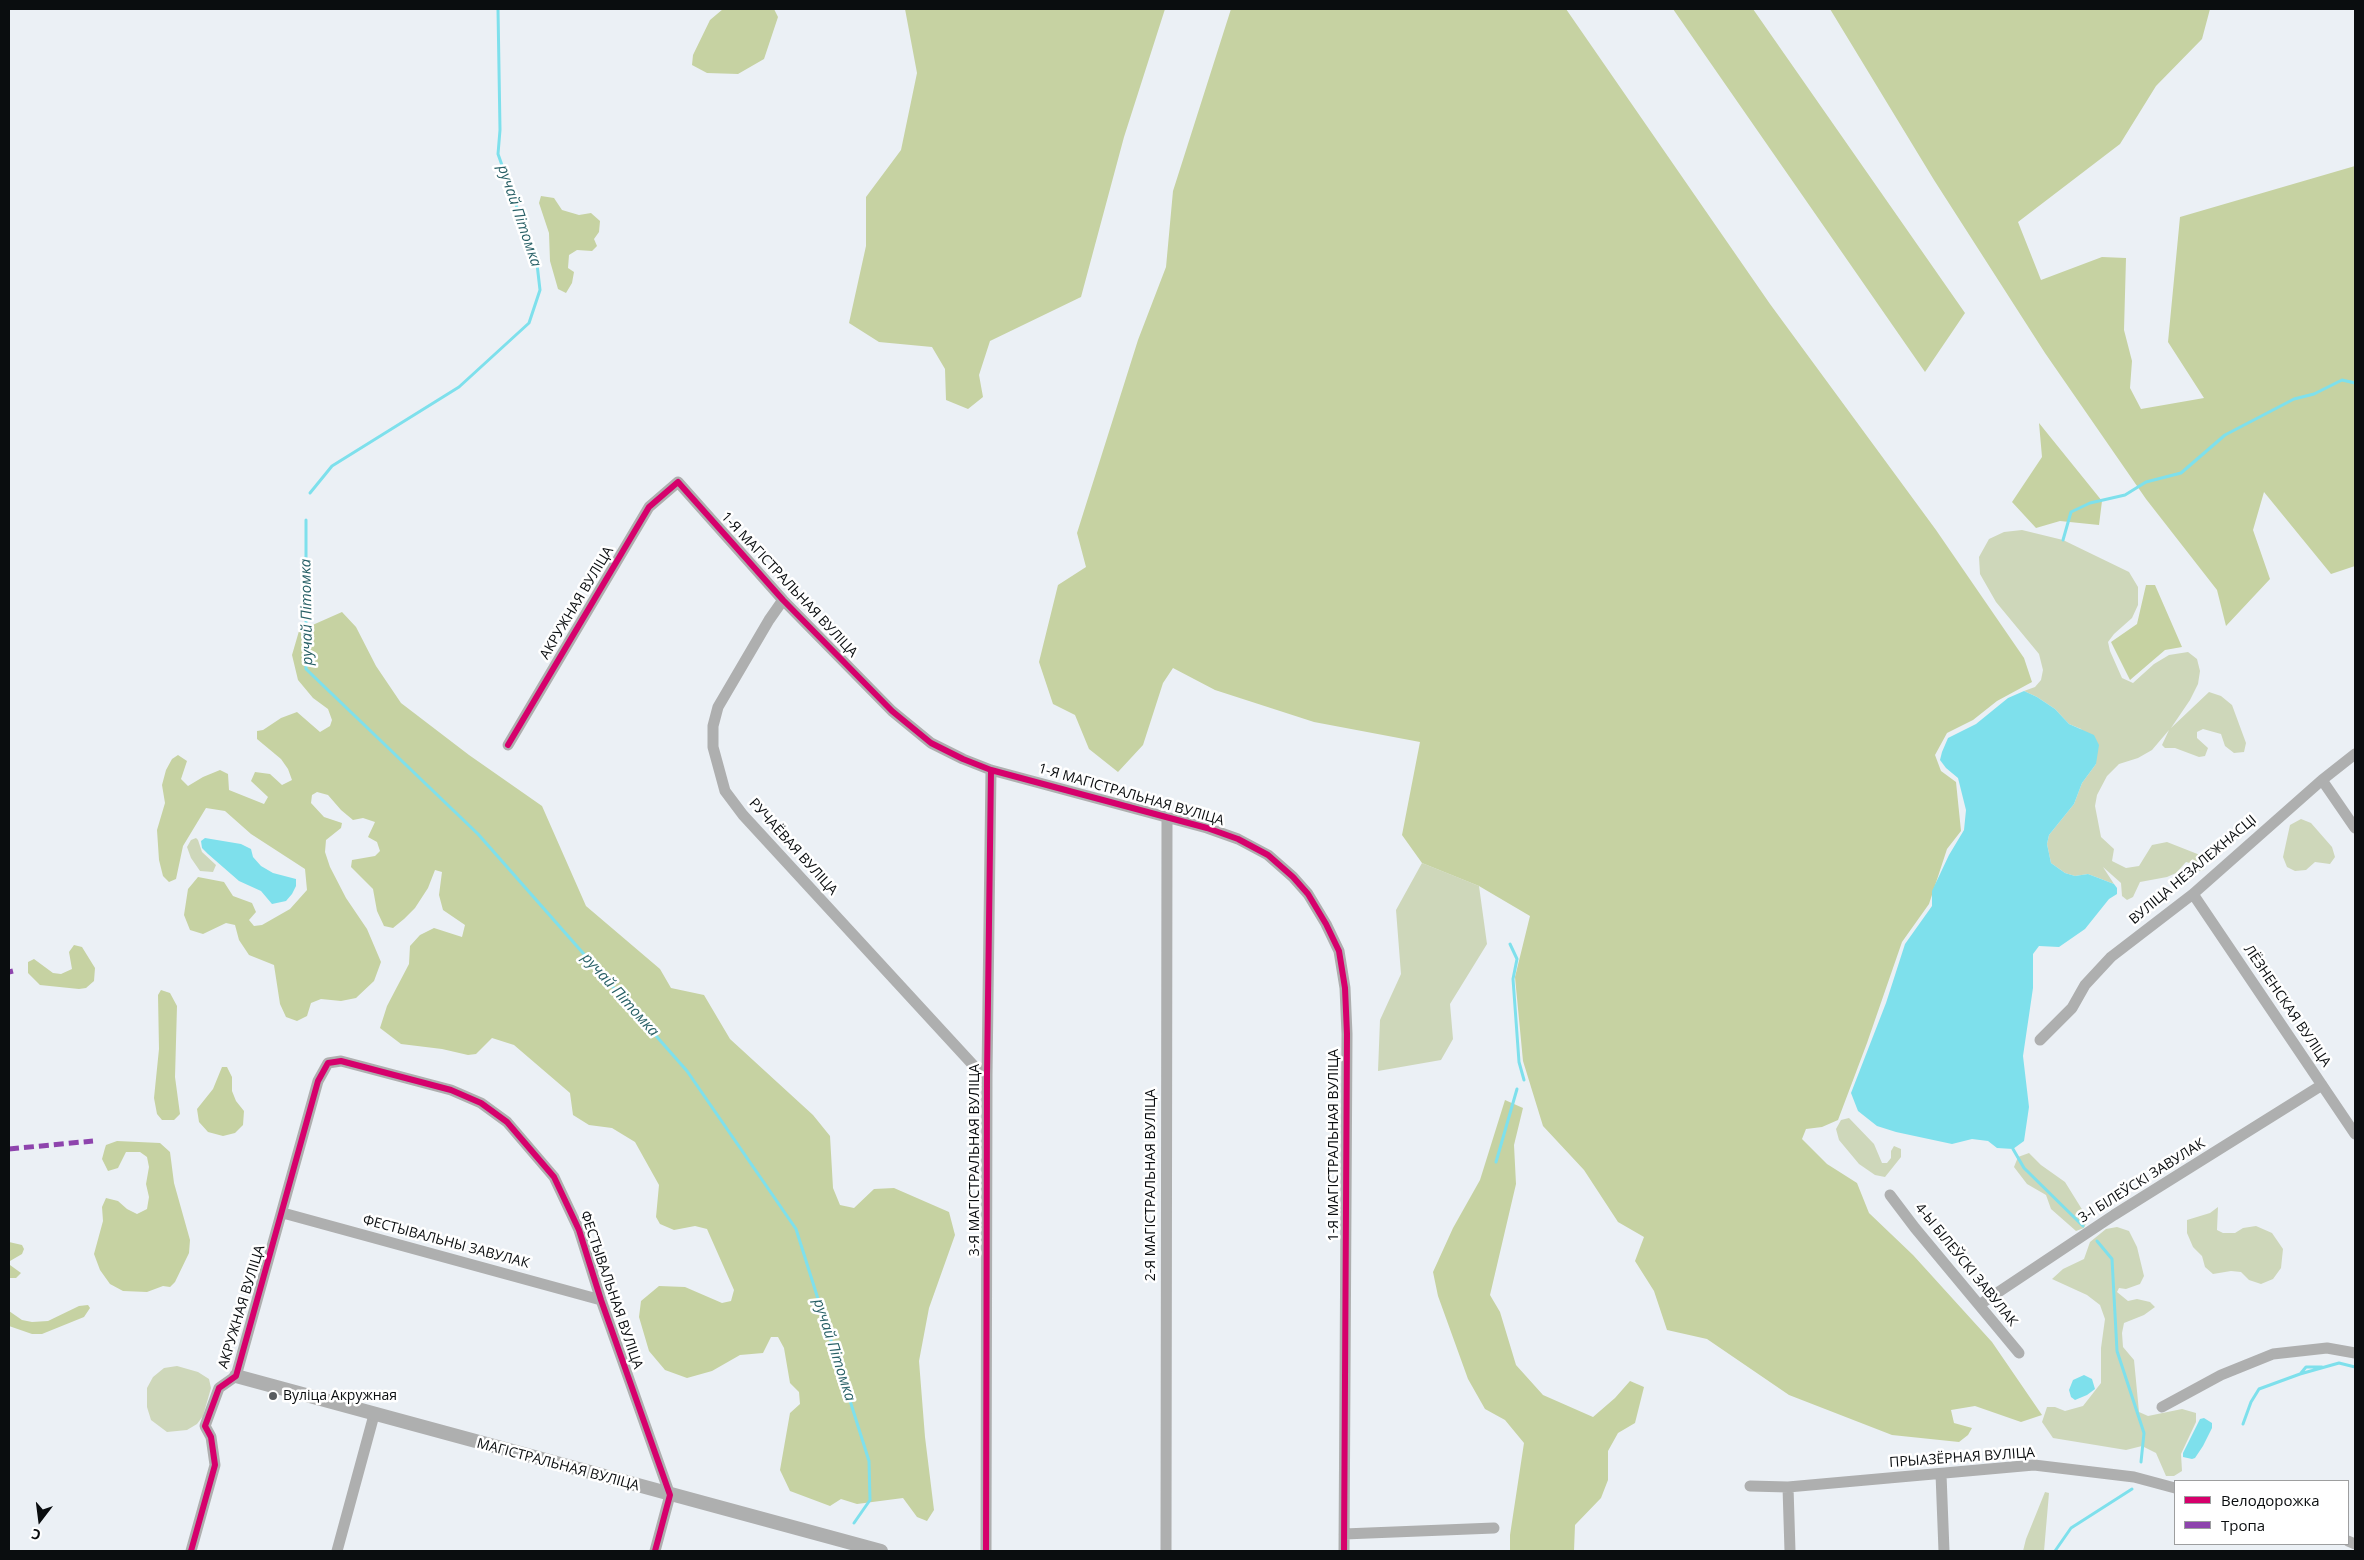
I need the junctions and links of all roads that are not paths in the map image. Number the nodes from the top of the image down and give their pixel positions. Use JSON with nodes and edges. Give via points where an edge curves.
{"nodes":[{"id":1,"x":678,"y":482,"type":"joint"},
{"id":2,"x":783,"y":600,"type":"junction"},
{"id":3,"x":508,"y":745,"type":"dead end"},
{"id":4,"x":2355,"y":754,"type":"edge"},
{"id":5,"x":991,"y":770,"type":"junction"},
{"id":6,"x":2322,"y":780,"type":"junction"},
{"id":7,"x":1167,"y":818,"type":"junction"},
{"id":8,"x":2355,"y":828,"type":"edge"},
{"id":9,"x":2193,"y":894,"type":"junction"},
{"id":10,"x":2040,"y":1040,"type":"dead end"},
{"id":11,"x":328,"y":1063,"type":"joint"},
{"id":12,"x":987,"y":1074,"type":"junction"},
{"id":13,"x":2322,"y":1085,"type":"junction"},
{"id":14,"x":2355,"y":1134,"type":"edge"},
{"id":15,"x":1890,"y":1195,"type":"dead end"},
{"id":16,"x":283,"y":1213,"type":"junction"},
{"id":17,"x":601,"y":1300,"type":"junction"},
{"id":18,"x":1979,"y":1305,"type":"junction"},
{"id":19,"x":2019,"y":1353,"type":"dead end"},
{"id":20,"x":2355,"y":1353,"type":"edge"},
{"id":21,"x":236,"y":1376,"type":"junction"},
{"id":22,"x":2162,"y":1407,"type":"dead end"},
{"id":23,"x":374,"y":1415,"type":"junction"},
{"id":24,"x":1941,"y":1474,"type":"junction"},
{"id":25,"x":1750,"y":1486,"type":"dead end"},
{"id":26,"x":1788,"y":1487,"type":"junction"},
{"id":27,"x":2174,"y":1488,"type":"edge"},
{"id":28,"x":670,"y":1495,"type":"junction"},
{"id":29,"x":1494,"y":1528,"type":"dead end"},
{"id":30,"x":1344,"y":1534,"type":"junction"},
{"id":31,"x":191,"y":1551,"type":"edge"},
{"id":32,"x":337,"y":1551,"type":"edge"},
{"id":33,"x":655,"y":1551,"type":"edge"},
{"id":34,"x":881,"y":1551,"type":"edge"},
{"id":35,"x":986,"y":1551,"type":"edge"},
{"id":36,"x":1166,"y":1551,"type":"edge"},
{"id":37,"x":1344,"y":1551,"type":"edge"},
{"id":38,"x":1790,"y":1551,"type":"edge"},
{"id":39,"x":1944,"y":1551,"type":"edge"}],
"edges":[{"from":1,"to":2,"type":"street","name":"1-Я МАГІСТРАЛЬНАЯ ВУЛІЦА"},
{"from":1,"to":3,"type":"street","name":"АКРУЖНАЯ ВУЛІЦА","via":[[649,507]]},
{"from":2,"to":5,"type":"street","name":"1-Я МАГІСТРАЛЬНАЯ ВУЛІЦА","via":[[892,711],[931,743]]},
{"from":2,"to":12,"type":"street","name":"РУЧАЁВАЯ ВУЛІЦА","via":[[718,707],[713,726],[713,747],[725,791],[749,822],[974,1066]]},
{"from":4,"to":6,"type":"street","name":"ВУЛІЦА НЕЗАЛЕЖНАСЦІ"},
{"from":5,"to":7,"type":"street","name":"1-Я МАГІСТРАЛЬНАЯ ВУЛІЦА"},
{"from":5,"to":12,"type":"street","name":"3-Я МАГІСТРАЛЬНАЯ ВУЛІЦА"},
{"from":6,"to":8,"type":"street"},
{"from":6,"to":9,"type":"street","name":"ВУЛІЦА НЕЗАЛЕЖНАСЦІ"},
{"from":7,"to":30,"type":"street","name":"1-Я МАГІСТРАЛЬНАЯ ВУЛІЦА","via":[[1238,839],[1268,855],[1308,894],[1339,951],[1347,1034]]},
{"from":7,"to":36,"type":"street","name":"2-Я МАГІСТРАЛЬНАЯ ВУЛІЦА"},
{"from":9,"to":10,"type":"street","name":"ВУЛІЦА НЕЗАЛЕЖНАСЦІ","via":[[2111,957],[2085,985],[2072,1008]]},
{"from":9,"to":13,"type":"street","name":"ЛЁЗНЕНСКАЯ ВУЛІЦА"},
{"from":11,"to":16,"type":"street","name":"АКРУЖНАЯ ВУЛІЦА","via":[[318,1081]]},
{"from":11,"to":17,"type":"street","name":"ФЕСТЫВАЛЬНАЯ ВУЛІЦА","via":[[341,1061],[451,1090],[481,1103],[507,1122],[554,1177],[579,1230]]},
{"from":12,"to":35,"type":"street","name":"3-Я МАГІСТРАЛЬНАЯ ВУЛІЦА"},
{"from":13,"to":14,"type":"street","name":"ЛЁЗНЕНСКАЯ ВУЛІЦА"},
{"from":13,"to":18,"type":"street","name":"3-І БІЛЕЎСКІ ЗАВУЛАК","via":[[2114,1215]]},
{"from":15,"to":18,"type":"street","name":"4-Ы БІЛЕЎСКІ ЗАВУЛАК"},
{"from":16,"to":17,"type":"street","name":"ФЕСТЫВАЛЬНЫ ЗАВУЛАК"},
{"from":16,"to":21,"type":"street","name":"АКРУЖНАЯ ВУЛІЦА"},
{"from":17,"to":28,"type":"street","name":"ФЕСТЫВАЛЬНАЯ ВУЛІЦА"},
{"from":18,"to":19,"type":"street","name":"4-Ы БІЛЕЎСКІ ЗАВУЛАК"},
{"from":20,"to":22,"type":"street","via":[[2328,1348],[2273,1354],[2221,1375]]},
{"from":21,"to":23,"type":"street","name":"МАГІСТРАЛЬНАЯ ВУЛІЦА"},
{"from":21,"to":31,"type":"street","name":"АКРУЖНАЯ ВУЛІЦА","via":[[219,1388],[205,1426],[211,1437],[215,1465]]},
{"from":23,"to":28,"type":"street","name":"МАГІСТРАЛЬНАЯ ВУЛІЦА"},
{"from":23,"to":32,"type":"street"},
{"from":24,"to":26,"type":"street","name":"ПРЫАЗЁРНАЯ ВУЛІЦА"},
{"from":24,"to":27,"type":"street","name":"ПРЫАЗЁРНАЯ ВУЛІЦА","via":[[2034,1466],[2134,1477]]},
{"from":24,"to":39,"type":"street"},
{"from":25,"to":26,"type":"street","name":"ПРЫАЗЁРНАЯ ВУЛІЦА"},
{"from":26,"to":38,"type":"street"},
{"from":28,"to":33,"type":"street"},
{"from":28,"to":34,"type":"street","name":"МАГІСТРАЛЬНАЯ ВУЛІЦА"},
{"from":29,"to":30,"type":"street"},
{"from":30,"to":37,"type":"street","name":"1-Я МАГІСТРАЛЬНАЯ ВУЛІЦА"}]}
